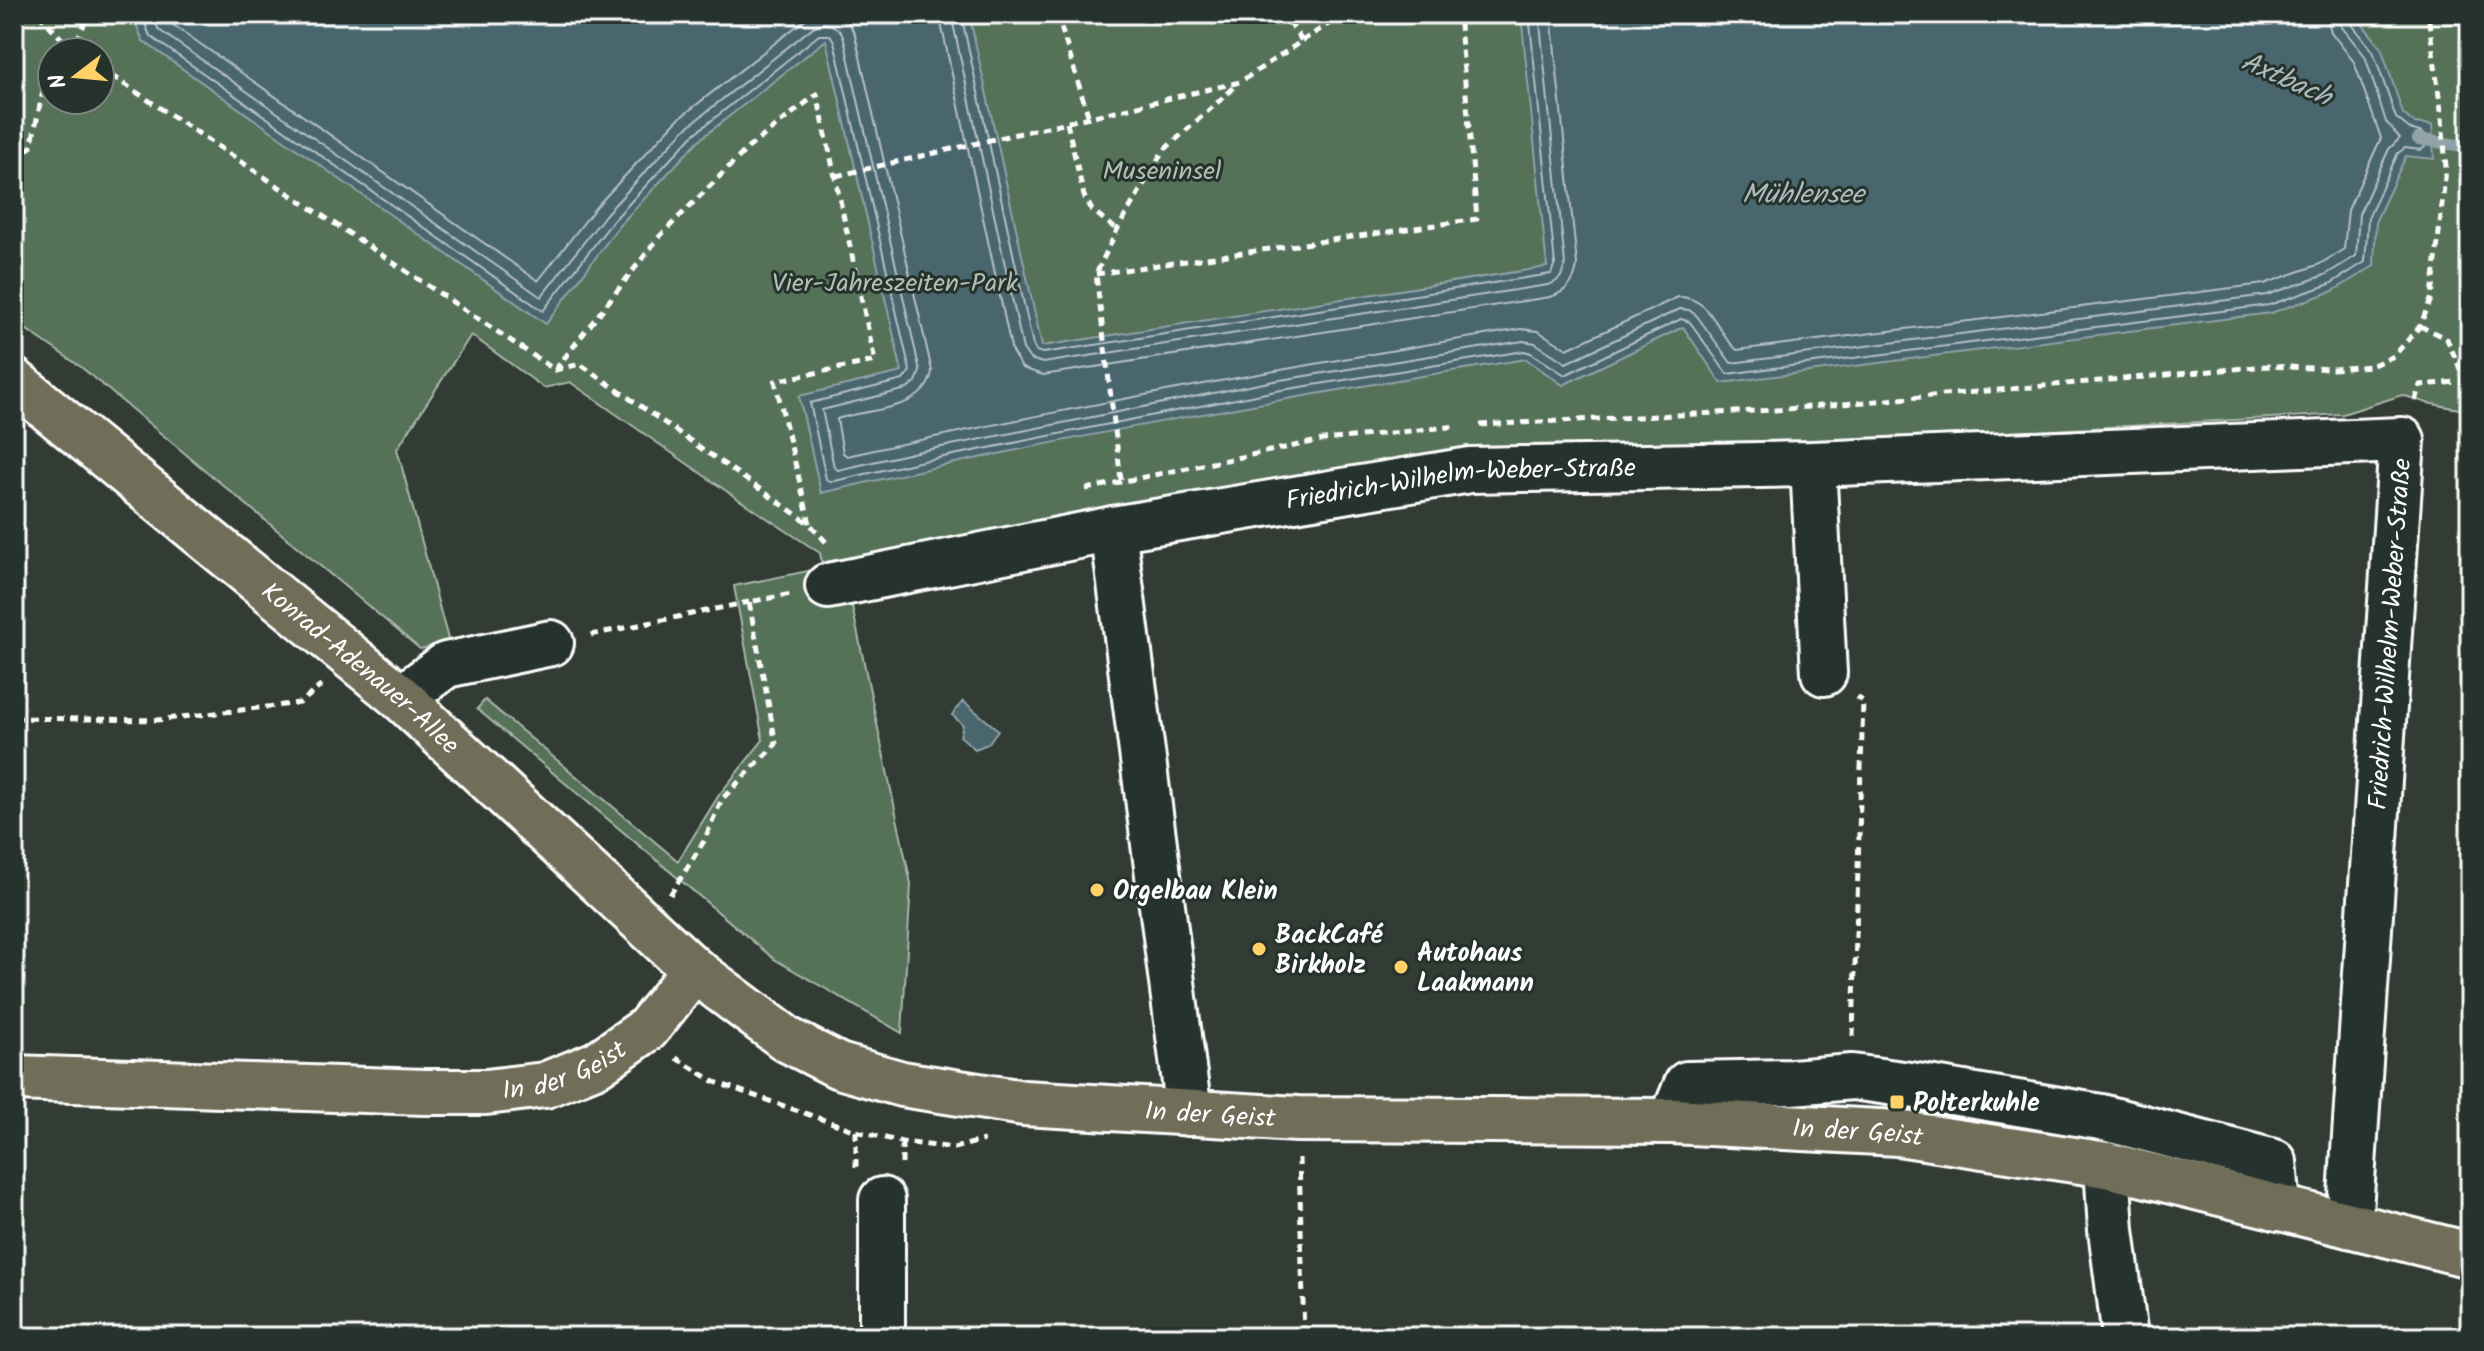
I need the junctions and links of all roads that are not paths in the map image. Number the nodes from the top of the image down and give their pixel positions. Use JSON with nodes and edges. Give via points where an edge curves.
{"nodes":[{"id":1,"x":14,"y":381,"type":"edge"},
{"id":2,"x":1813,"y":464,"type":"junction"},
{"id":3,"x":1113,"y":529,"type":"junction"},
{"id":4,"x":828,"y":586,"type":"road end"},
{"id":5,"x":551,"y":643,"type":"road end"},
{"id":6,"x":1824,"y":673,"type":"road end"},
{"id":7,"x":401,"y":698,"type":"junction"},
{"id":8,"x":694,"y":970,"type":"junction"},
{"id":9,"x":14,"y":1078,"type":"edge"},
{"id":10,"x":1189,"y":1113,"type":"junction"},
{"id":11,"x":1672,"y":1121,"type":"junction"},
{"id":12,"x":2107,"y":1165,"type":"junction"},
{"id":13,"x":882,"y":1200,"type":"dead end"},
{"id":14,"x":2278,"y":1208,"type":"junction"},
{"id":15,"x":2349,"y":1225,"type":"junction"},
{"id":16,"x":2470,"y":1255,"type":"edge"},
{"id":17,"x":882,"y":1337,"type":"edge"},
{"id":18,"x":2125,"y":1337,"type":"edge"}],
"edges":[{"from":1,"to":7,"type":"main road","name":"Konrad-Adenauer-Allee"},
{"from":2,"to":3,"type":"street","name":"Friedrich-Wilhelm-Weber-Straße","via":[[1470,470]]},
{"from":2,"to":6,"type":"street"},
{"from":2,"to":15,"type":"street","name":"Friedrich-Wilhelm-Weber-Straße","via":[[2402,440]]},
{"from":3,"to":4,"type":"street","name":"Friedrich-Wilhelm-Weber-Straße"},
{"from":3,"to":10,"type":"street"},
{"from":5,"to":7,"type":"street","via":[[446,665]]},
{"from":7,"to":8,"type":"main road","name":"Konrad-Adenauer-Allee"},
{"from":8,"to":9,"type":"main road","name":"In der Geist","via":[[647,1029],[597,1064],[545,1085],[486,1092]]},
{"from":8,"to":10,"type":"main road","name":"In der Geist","via":[[788,1040],[839,1066],[902,1084],[1024,1103]]},
{"from":10,"to":11,"type":"main road","name":"In der Geist","via":[[1298,1119]]},
{"from":11,"to":12,"type":"main road","name":"In der Geist","via":[[1898,1133]]},
{"from":11,"to":14,"type":"street","via":[[1687,1084],[1852,1077],[2101,1117],[2274,1162]]},
{"from":12,"to":14,"type":"main road","name":"In der Geist"},
{"from":12,"to":18,"type":"street"},
{"from":13,"to":17,"type":"street"},
{"from":14,"to":15,"type":"main road","name":"In der Geist"},
{"from":15,"to":16,"type":"main road","name":"In der Geist"}]}
